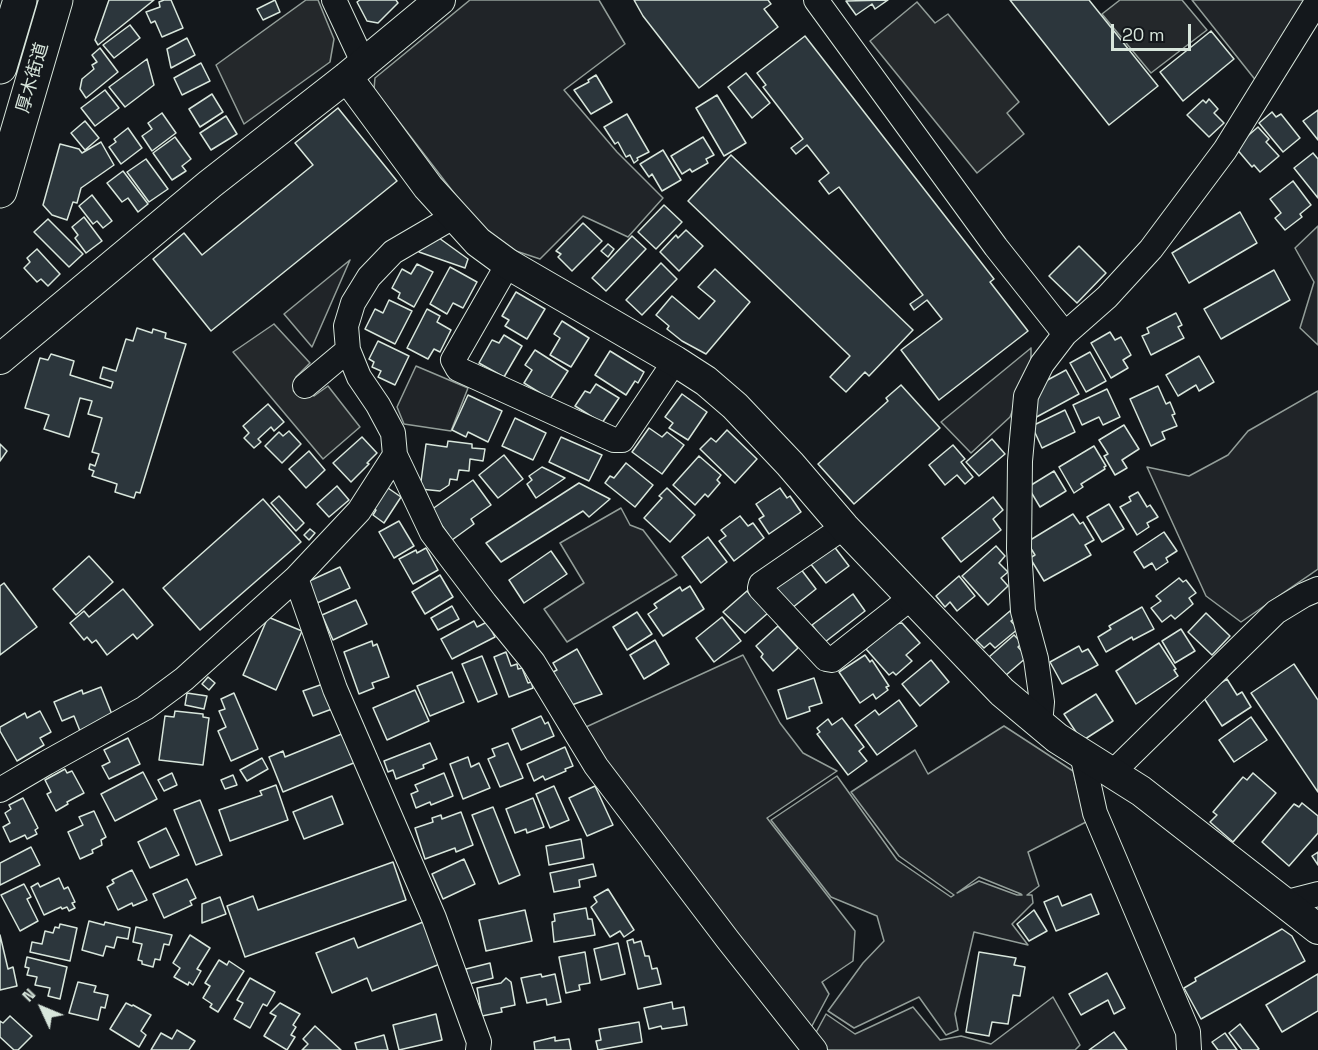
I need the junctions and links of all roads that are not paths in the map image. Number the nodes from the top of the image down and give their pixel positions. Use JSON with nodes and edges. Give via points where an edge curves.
{"nodes":[{"id":1,"x":20,"y":0,"type":"edge"},
{"id":2,"x":56,"y":0,"type":"edge"},
{"id":3,"x":334,"y":0,"type":"edge"},
{"id":4,"x":440,"y":0,"type":"edge"},
{"id":5,"x":816,"y":0,"type":"edge"},
{"id":6,"x":1318,"y":0,"type":"edge"},
{"id":7,"x":0,"y":67,"type":"edge"},
{"id":8,"x":355,"y":69,"type":"junction"},
{"id":9,"x":0,"y":191,"type":"edge"},
{"id":10,"x":453,"y":217,"type":"junction"},
{"id":11,"x":508,"y":264,"type":"junction"},
{"id":12,"x":1065,"y":334,"type":"junction"},
{"id":13,"x":348,"y":350,"type":"junction"},
{"id":14,"x":0,"y":359,"type":"edge"},
{"id":15,"x":675,"y":361,"type":"junction"},
{"id":16,"x":305,"y":386,"type":"dead end"},
{"id":17,"x":395,"y":455,"type":"junction"},
{"id":18,"x":844,"y":527,"type":"junction"},
{"id":19,"x":296,"y":579,"type":"junction"},
{"id":20,"x":1318,"y":589,"type":"edge"},
{"id":21,"x":912,"y":597,"type":"junction"},
{"id":22,"x":1040,"y":724,"type":"junction"},
{"id":23,"x":1082,"y":754,"type":"junction"},
{"id":24,"x":1112,"y":773,"type":"junction"},
{"id":25,"x":0,"y":790,"type":"edge"},
{"id":26,"x":1318,"y":894,"type":"edge"},
{"id":27,"x":1283,"y":903,"type":"junction"},
{"id":28,"x":1318,"y":929,"type":"edge"},
{"id":29,"x":478,"y":1050,"type":"edge"},
{"id":30,"x":815,"y":1050,"type":"edge"},
{"id":31,"x":1189,"y":1050,"type":"edge"}],
"edges":[{"from":1,"to":7,"type":"highway","name":"厚木街道"},
{"from":2,"to":9,"type":"highway","name":"厚木街道"},
{"from":3,"to":8,"type":"street"},
{"from":4,"to":8,"type":"street"},
{"from":5,"to":12,"type":"street","via":[[996,247]]},
{"from":6,"to":12,"type":"street","via":[[1225,150],[1151,249],[1107,297]]},
{"from":8,"to":10,"type":"street","via":[[428,187]]},
{"from":8,"to":14,"type":"street"},
{"from":10,"to":11,"type":"street"},
{"from":10,"to":13,"type":"street","via":[[393,252],[369,277],[353,303],[346,326]]},
{"from":11,"to":15,"type":"street"},
{"from":11,"to":15,"type":"street","via":[[453,360],[458,369],[614,440],[622,440]]},
{"from":12,"to":22,"type":"street","via":[[1042,364],[1026,396],[1020,461],[1023,611],[1036,659],[1042,702]]},
{"from":13,"to":16,"type":"street"},
{"from":13,"to":17,"type":"street","via":[[359,377],[393,433]]},
{"from":15,"to":18,"type":"street","via":[[735,406]]},
{"from":17,"to":19,"type":"street","via":[[359,511]]},
{"from":17,"to":30,"type":"street","via":[[432,533],[533,662],[596,766]]},
{"from":18,"to":21,"type":"street"},
{"from":18,"to":21,"type":"street","via":[[760,588],[826,659],[832,660]]},
{"from":19,"to":25,"type":"street","via":[[184,679],[145,708]]},
{"from":19,"to":29,"type":"street","via":[[335,689],[434,918],[479,1042]]},
{"from":20,"to":24,"type":"street","via":[[1276,612]]},
{"from":21,"to":22,"type":"street","via":[[1002,692]]},
{"from":22,"to":23,"type":"street"},
{"from":23,"to":24,"type":"street"},
{"from":23,"to":31,"type":"street","via":[[1095,813],[1188,1032]]},
{"from":24,"to":27,"type":"street","via":[[1141,791]]},
{"from":26,"to":27,"type":"street"},
{"from":27,"to":28,"type":"street"}]}
